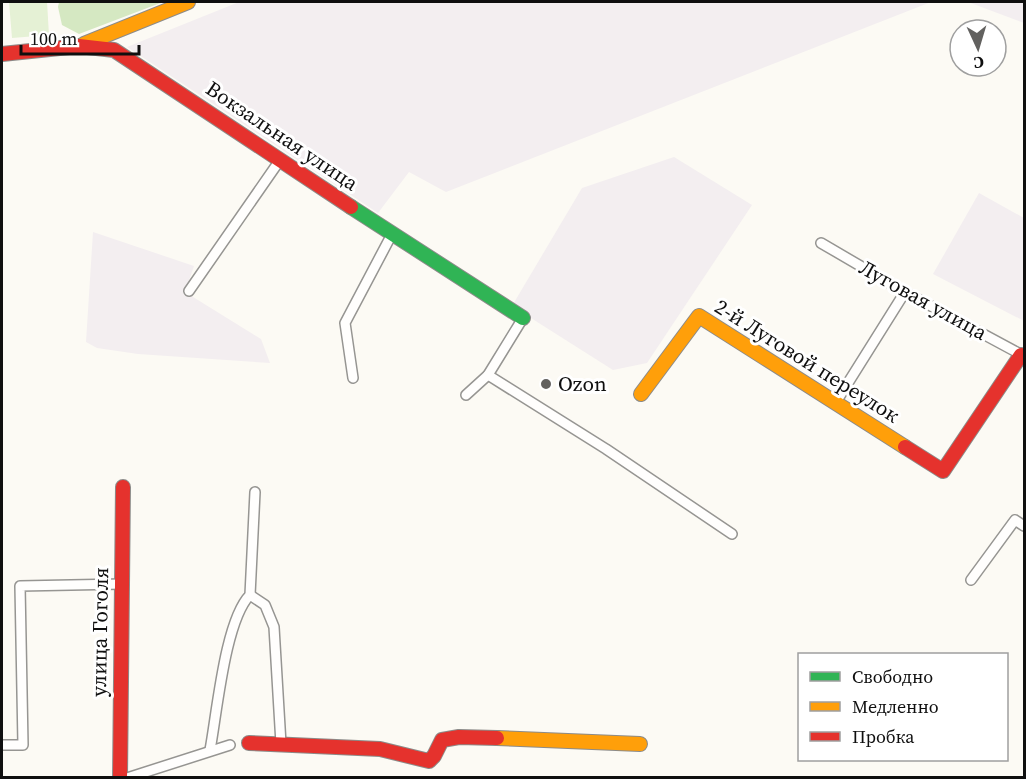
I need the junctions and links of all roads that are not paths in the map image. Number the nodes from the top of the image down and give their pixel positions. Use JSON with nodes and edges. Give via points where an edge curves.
{"nodes":[{"id":1,"x":188,"y":2,"type":"edge"},
{"id":2,"x":79,"y":46,"type":"junction"},
{"id":3,"x":2,"y":54,"type":"edge"},
{"id":4,"x":280,"y":160,"type":"junction"},
{"id":5,"x":392,"y":234,"type":"junction"},
{"id":6,"x":822,"y":243,"type":"dead end"},
{"id":7,"x":189,"y":291,"type":"dead end"},
{"id":8,"x":905,"y":292,"type":"junction"},
{"id":9,"x":523,"y":318,"type":"joint"},
{"id":10,"x":1023,"y":356,"type":"edge"},
{"id":11,"x":488,"y":375,"type":"junction"},
{"id":12,"x":353,"y":378,"type":"dead end"},
{"id":13,"x":641,"y":394,"type":"dead end"},
{"id":14,"x":466,"y":395,"type":"dead end"},
{"id":15,"x":836,"y":402,"type":"junction"},
{"id":16,"x":123,"y":487,"type":"dead end"},
{"id":17,"x":255,"y":492,"type":"dead end"},
{"id":18,"x":1024,"y":526,"type":"edge"},
{"id":19,"x":732,"y":534,"type":"dead end"},
{"id":20,"x":971,"y":580,"type":"dead end"},
{"id":21,"x":122,"y":584,"type":"junction"},
{"id":22,"x":250,"y":595,"type":"junction"},
{"id":23,"x":249,"y":742,"type":"dead end"},
{"id":24,"x":281,"y":744,"type":"junction"},
{"id":25,"x":640,"y":744,"type":"dead end"},
{"id":26,"x":2,"y":745,"type":"edge"},
{"id":27,"x":230,"y":745,"type":"dead end"},
{"id":28,"x":210,"y":750,"type":"junction"},
{"id":29,"x":120,"y":777,"type":"edge"},
{"id":30,"x":127,"y":777,"type":"edge"}],
"edges":[{"from":1,"to":2,"type":"street"},
{"from":2,"to":3,"type":"street","name":"Вокзальная улица"},
{"from":2,"to":4,"type":"street","name":"Вокзальная улица","via":[[114,50]]},
{"from":4,"to":5,"type":"street","name":"Вокзальная улица"},
{"from":4,"to":7,"type":"street"},
{"from":5,"to":9,"type":"street","name":"Вокзальная улица"},
{"from":5,"to":12,"type":"street","via":[[345,323]]},
{"from":6,"to":8,"type":"street","name":"Луговая улица"},
{"from":8,"to":10,"type":"street","name":"Луговая улица"},
{"from":8,"to":15,"type":"street"},
{"from":9,"to":11,"type":"street"},
{"from":10,"to":15,"type":"street","name":"2-й Луговой переулок","via":[[944,471]]},
{"from":11,"to":14,"type":"street"},
{"from":11,"to":19,"type":"street"},
{"from":13,"to":15,"type":"street","name":"2-й Луговой переулок","via":[[699,316]]},
{"from":16,"to":21,"type":"street","name":"улица Гоголя"},
{"from":17,"to":22,"type":"street"},
{"from":18,"to":20,"type":"street","via":[[1015,520]]},
{"from":21,"to":26,"type":"street","via":[[20,586],[23,745]]},
{"from":21,"to":29,"type":"street","name":"улица Гоголя"},
{"from":22,"to":24,"type":"street","via":[[265,605],[274,627]]},
{"from":22,"to":28,"type":"street","via":[[243,602],[228,644]]},
{"from":23,"to":24,"type":"street"},
{"from":24,"to":25,"type":"street","via":[[380,749],[429,761],[442,740],[459,737]]},
{"from":27,"to":28,"type":"street"},
{"from":28,"to":30,"type":"street"}]}
